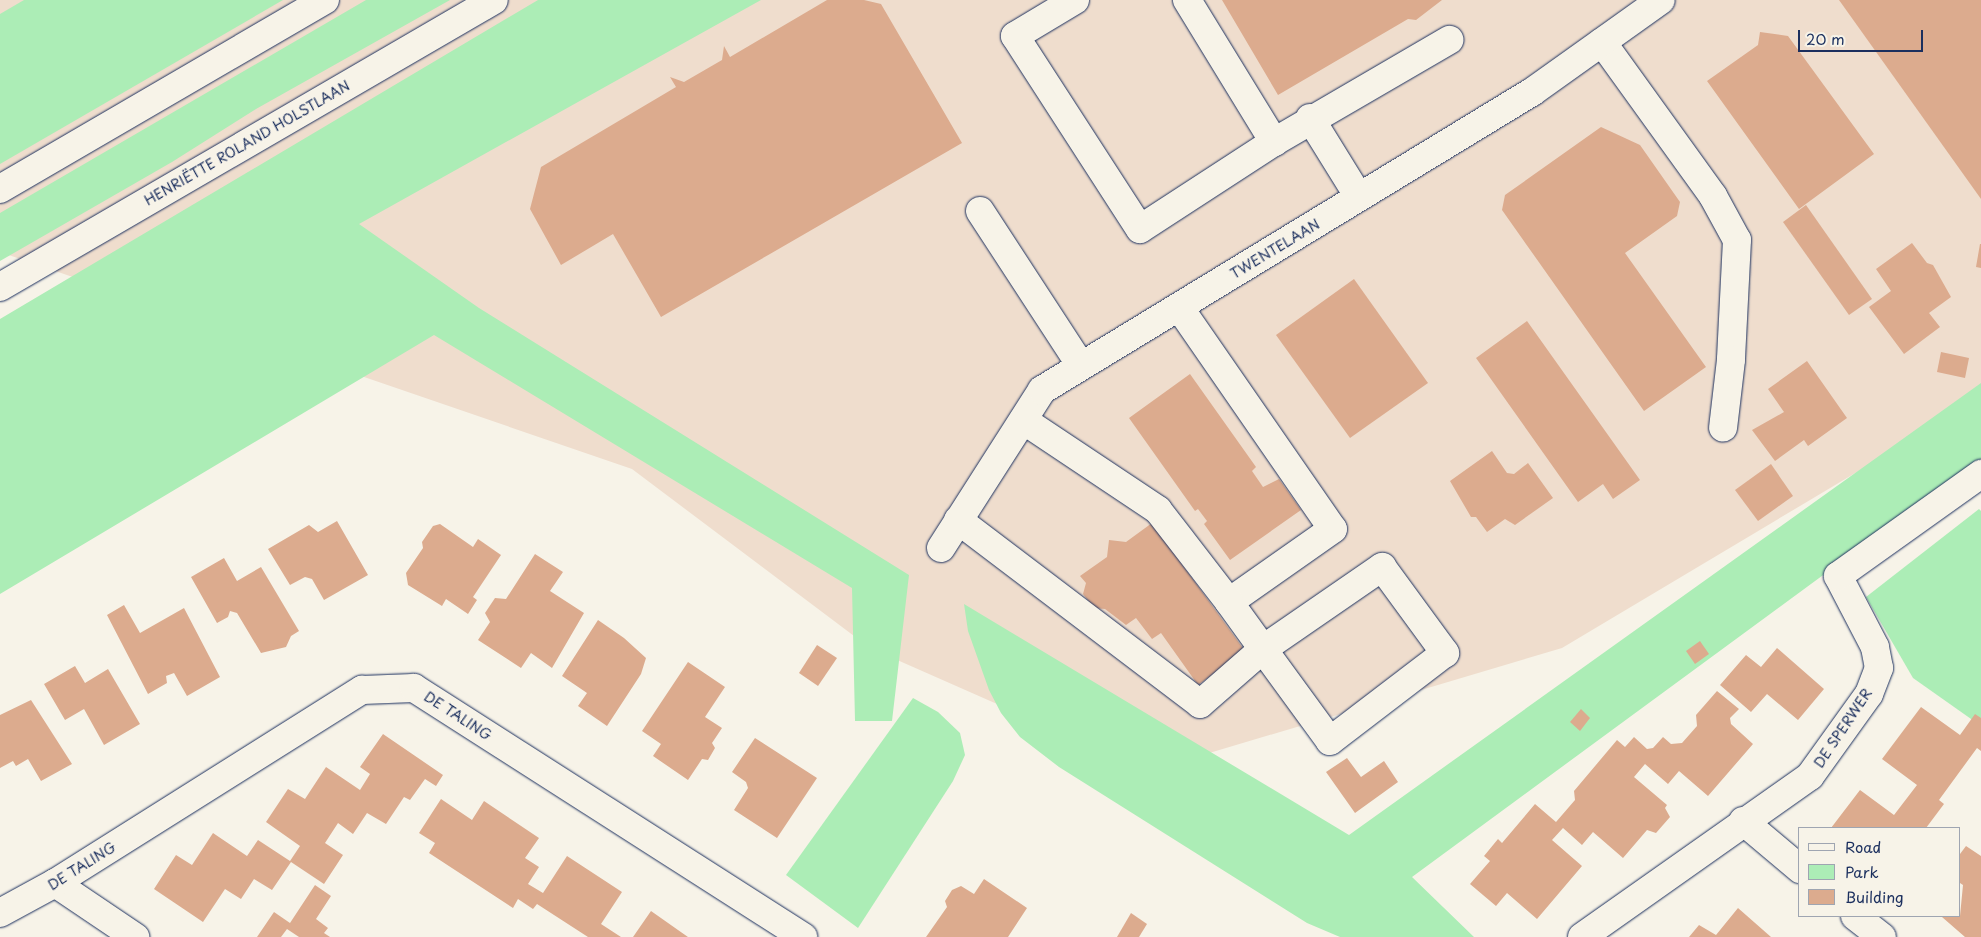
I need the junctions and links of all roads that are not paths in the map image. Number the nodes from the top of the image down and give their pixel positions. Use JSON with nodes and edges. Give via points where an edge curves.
{"nodes":[{"id":1,"x":325,"y":0,"type":"edge"},
{"id":2,"x":494,"y":0,"type":"edge"},
{"id":3,"x":1075,"y":0,"type":"edge"},
{"id":4,"x":1187,"y":0,"type":"edge"},
{"id":5,"x":1661,"y":0,"type":"edge"},
{"id":6,"x":1449,"y":40,"type":"dead end"},
{"id":7,"x":1602,"y":42,"type":"junction"},
{"id":8,"x":1310,"y":118,"type":"junction"},
{"id":9,"x":1274,"y":142,"type":"junction"},
{"id":10,"x":0,"y":189,"type":"edge"},
{"id":11,"x":1360,"y":197,"type":"junction"},
{"id":12,"x":980,"y":211,"type":"dead end"},
{"id":13,"x":0,"y":287,"type":"edge"},
{"id":14,"x":1178,"y":307,"type":"junction"},
{"id":15,"x":1082,"y":366,"type":"junction"},
{"id":16,"x":1023,"y":420,"type":"junction"},
{"id":17,"x":1723,"y":428,"type":"dead end"},
{"id":18,"x":1981,"y":474,"type":"edge"},
{"id":19,"x":958,"y":520,"type":"junction"},
{"id":20,"x":941,"y":548,"type":"dead end"},
{"id":21,"x":1229,"y":602,"type":"junction"},
{"id":22,"x":1263,"y":649,"type":"junction"},
{"id":23,"x":1744,"y":821,"type":"junction"},
{"id":24,"x":1798,"y":867,"type":"edge"},
{"id":25,"x":55,"y":883,"type":"junction"},
{"id":26,"x":0,"y":913,"type":"edge"},
{"id":27,"x":1856,"y":917,"type":"edge"},
{"id":28,"x":135,"y":937,"type":"edge"},
{"id":29,"x":803,"y":937,"type":"edge"},
{"id":30,"x":1582,"y":937,"type":"edge"},
{"id":31,"x":1882,"y":937,"type":"edge"}],
"edges":[{"from":1,"to":10,"type":"street"},
{"from":2,"to":13,"type":"street","name":"HENRIËTTE ROLAND HOLSTLAAN"},
{"from":3,"to":9,"type":"street","via":[[1014,36],[1140,229]]},
{"from":4,"to":9,"type":"street"},
{"from":5,"to":7,"type":"street","name":"TWENTELAAN"},
{"from":6,"to":8,"type":"street"},
{"from":7,"to":11,"type":"street","name":"TWENTELAAN","via":[[1532,92]]},
{"from":7,"to":17,"type":"street","via":[[1713,196],[1737,240],[1731,360]]},
{"from":8,"to":9,"type":"street"},
{"from":8,"to":11,"type":"street"},
{"from":11,"to":14,"type":"street","name":"TWENTELAAN"},
{"from":12,"to":15,"type":"street"},
{"from":14,"to":15,"type":"street","name":"TWENTELAAN"},
{"from":14,"to":21,"type":"street","via":[[1333,529]]},
{"from":15,"to":16,"type":"street","name":"TWENTELAAN","via":[[1042,390]]},
{"from":16,"to":19,"type":"street","name":"TWENTELAAN"},
{"from":16,"to":21,"type":"street","via":[[1158,510]]},
{"from":18,"to":23,"type":"street","name":"DE SPERWER","via":[[1838,576],[1875,646],[1879,668],[1869,694],[1810,776]]},
{"from":19,"to":20,"type":"street","name":"TWENTELAAN"},
{"from":19,"to":22,"type":"street","via":[[1200,704]]},
{"from":21,"to":22,"type":"street"},
{"from":22,"to":22,"type":"street","via":[[1330,741],[1445,653],[1382,567]]},
{"from":23,"to":24,"type":"street"},
{"from":23,"to":30,"type":"street","name":"DE SPERWER"},
{"from":25,"to":26,"type":"street","name":"DE TALING"},
{"from":25,"to":28,"type":"street"},
{"from":25,"to":29,"type":"street","name":"DE TALING","via":[[362,690],[414,688]]},
{"from":27,"to":31,"type":"street"}]}
